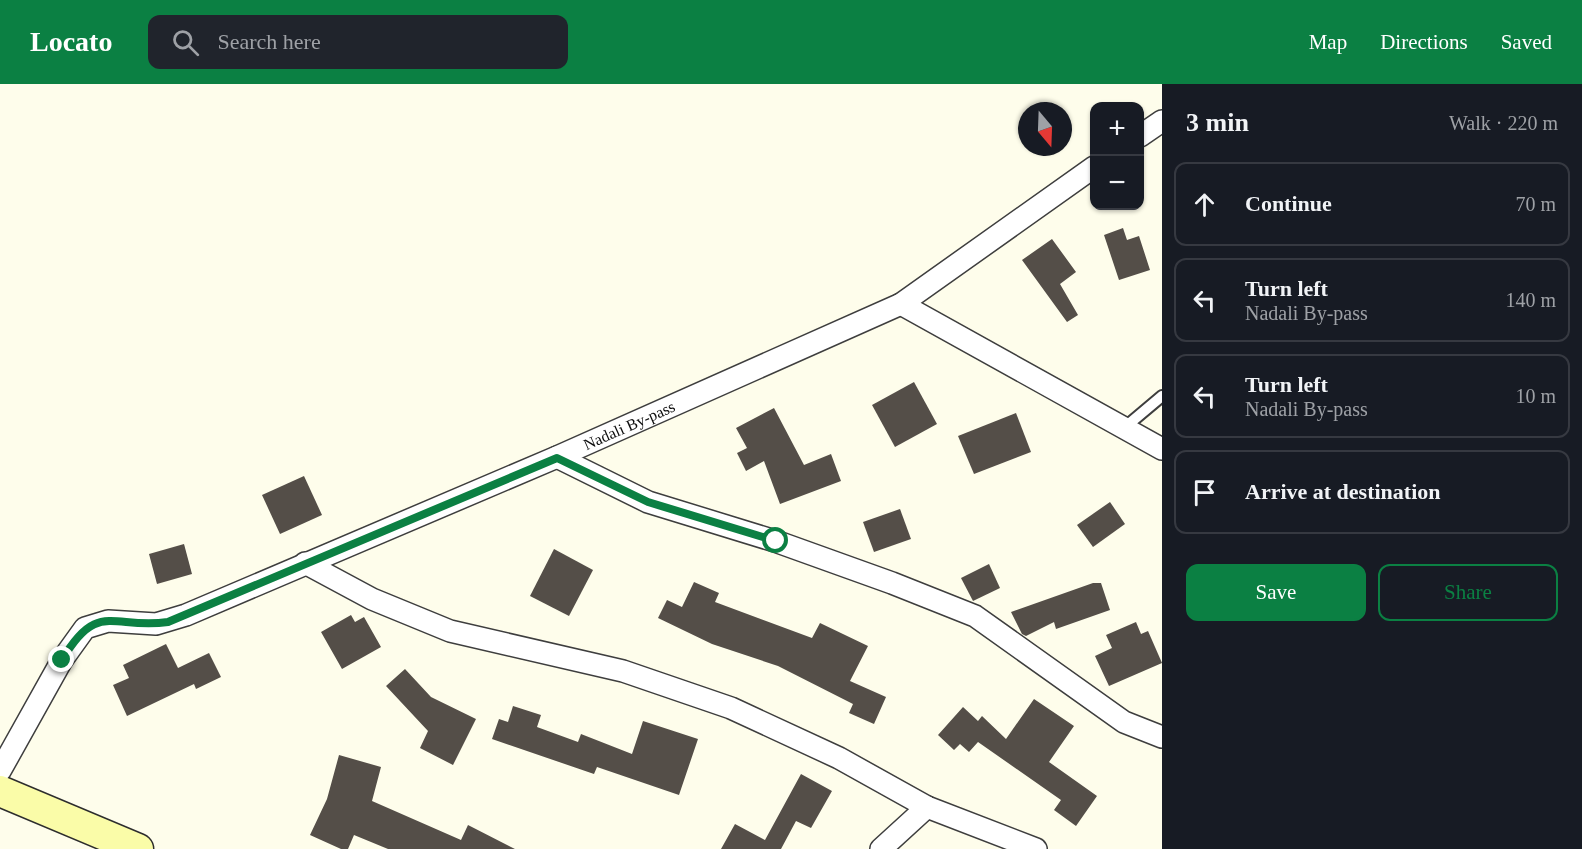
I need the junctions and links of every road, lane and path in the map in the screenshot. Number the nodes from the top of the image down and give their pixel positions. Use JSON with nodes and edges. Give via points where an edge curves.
{"nodes":[{"id":1,"x":1162,"y":121,"type":"edge"},
{"id":2,"x":1144,"y":133,"type":"edge"},
{"id":3,"x":1090,"y":171,"type":"edge"},
{"id":4,"x":901,"y":304,"type":"junction"},
{"id":5,"x":1162,"y":396,"type":"edge"},
{"id":6,"x":1124,"y":428,"type":"junction"},
{"id":7,"x":1162,"y":449,"type":"edge"},
{"id":8,"x":557,"y":458,"type":"junction"},
{"id":9,"x":305,"y":563,"type":"junction"},
{"id":10,"x":1162,"y":737,"type":"edge"},
{"id":11,"x":0,"y":771,"type":"edge"},
{"id":12,"x":0,"y":791,"type":"edge"},
{"id":13,"x":927,"y":807,"type":"junction"},
{"id":14,"x":138,"y":849,"type":"edge"},
{"id":15,"x":880,"y":849,"type":"edge"},
{"id":16,"x":1036,"y":849,"type":"edge"}],
"edges":[{"from":1,"to":2,"type":"street"},
{"from":3,"to":4,"type":"street","name":"Nadali By-pass"},
{"from":4,"to":6,"type":"street"},
{"from":4,"to":8,"type":"street","name":"Nadali By-pass"},
{"from":5,"to":6,"type":"lane"},
{"from":6,"to":7,"type":"street"},
{"from":8,"to":9,"type":"street","name":"Nadali By-pass"},
{"from":8,"to":10,"type":"street","via":[[648,502],[776,541],[975,616],[1124,722]]},
{"from":9,"to":11,"type":"street","name":"Nadali By-pass","via":[[168,622],[108,621],[85,628],[67,651]]},
{"from":9,"to":13,"type":"street","via":[[372,599],[450,631],[623,671],[731,708],[839,758]]},
{"from":12,"to":14,"type":"main road"},
{"from":13,"to":15,"type":"street"},
{"from":13,"to":16,"type":"street"}]}
